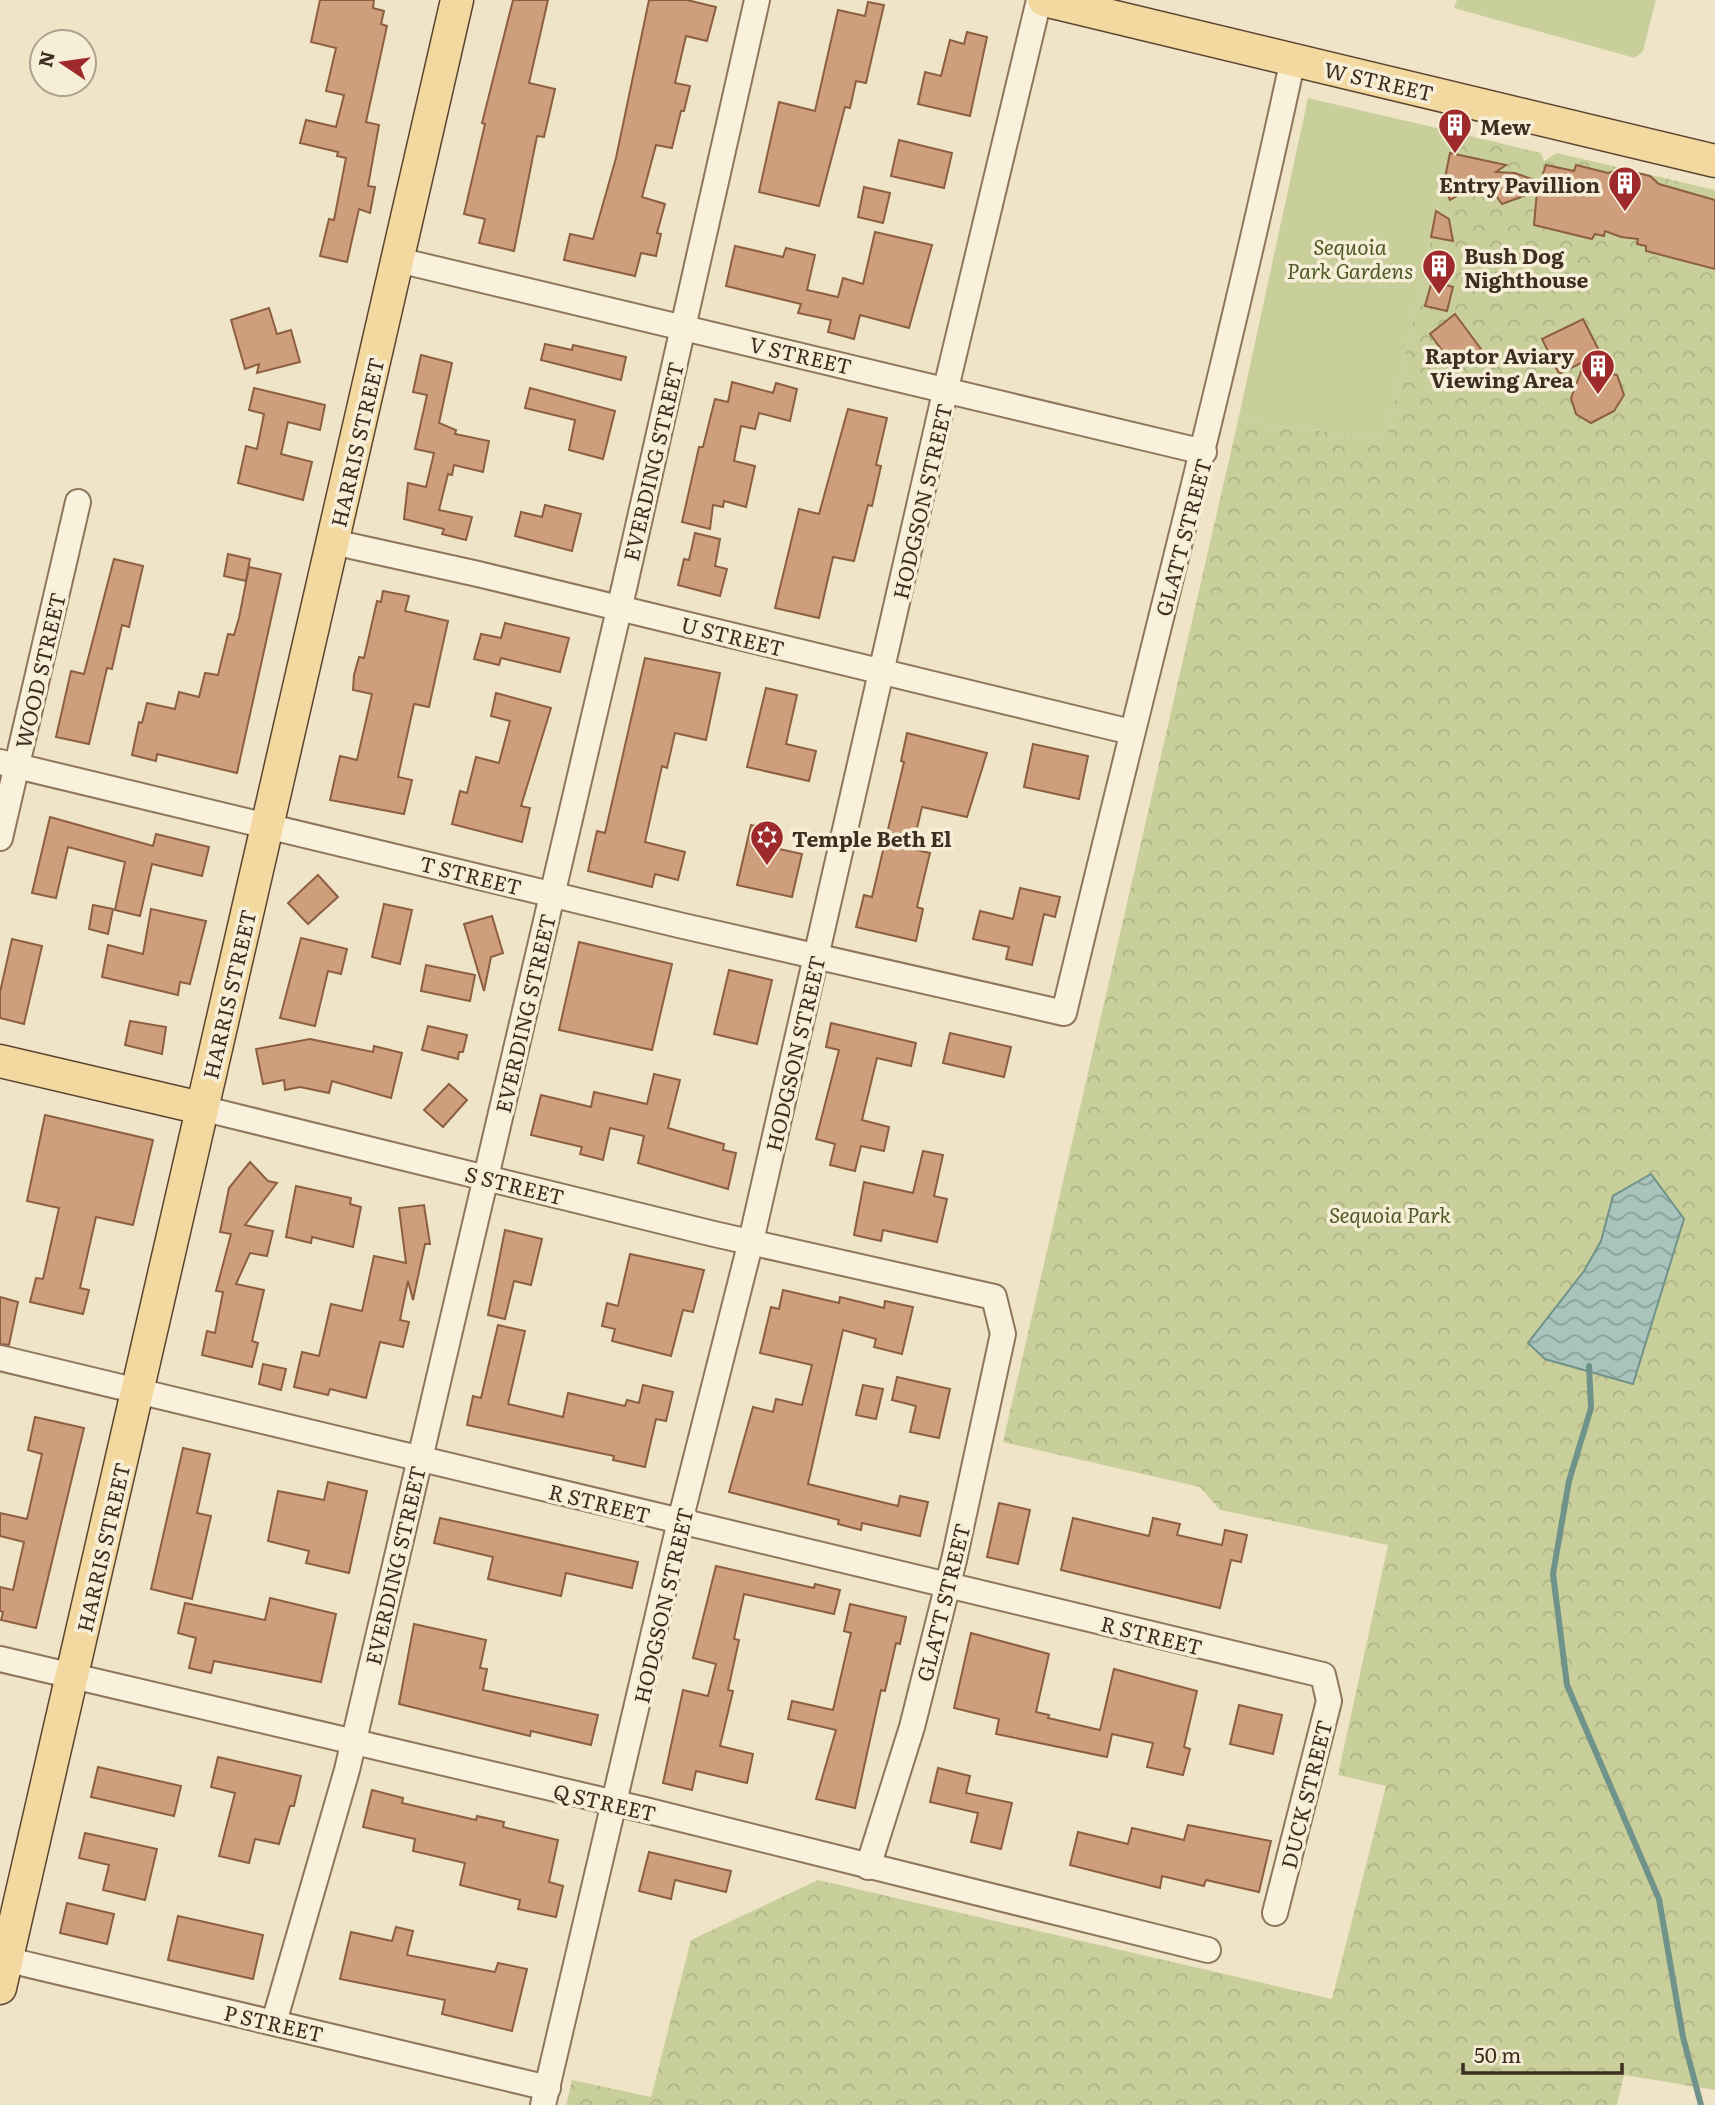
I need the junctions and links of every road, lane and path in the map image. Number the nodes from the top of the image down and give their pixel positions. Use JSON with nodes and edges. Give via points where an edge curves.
{"nodes":[{"id":1,"x":457,"y":0,"type":"edge"},
{"id":2,"x":757,"y":0,"type":"edge"},
{"id":3,"x":1042,"y":0,"type":"edge"},
{"id":4,"x":1086,"y":4,"type":"edge"},
{"id":5,"x":1293,"y":60,"type":"junction"},
{"id":6,"x":1715,"y":161,"type":"edge"},
{"id":7,"x":398,"y":260,"type":"junction"},
{"id":8,"x":683,"y":326,"type":"junction"},
{"id":9,"x":946,"y":388,"type":"junction"},
{"id":10,"x":1204,"y":452,"type":"junction"},
{"id":11,"x":78,"y":502,"type":"dead end"},
{"id":12,"x":333,"y":542,"type":"junction"},
{"id":13,"x":618,"y":608,"type":"junction"},
{"id":14,"x":883,"y":672,"type":"junction"},
{"id":15,"x":1131,"y":732,"type":"junction"},
{"id":16,"x":9,"y":764,"type":"edge"},
{"id":17,"x":267,"y":825,"type":"junction"},
{"id":18,"x":0,"y":838,"type":"edge"},
{"id":19,"x":552,"y":894,"type":"junction"},
{"id":20,"x":817,"y":957,"type":"junction"},
{"id":21,"x":1064,"y":1013,"type":"joint"},
{"id":22,"x":0,"y":1060,"type":"edge"},
{"id":23,"x":201,"y":1108,"type":"junction"},
{"id":24,"x":487,"y":1177,"type":"junction"},
{"id":25,"x":751,"y":1241,"type":"junction"},
{"id":26,"x":1003,"y":1334,"type":"joint"},
{"id":27,"x":0,"y":1358,"type":"edge"},
{"id":28,"x":138,"y":1391,"type":"junction"},
{"id":29,"x":418,"y":1456,"type":"junction"},
{"id":30,"x":680,"y":1521,"type":"junction"},
{"id":31,"x":947,"y":1584,"type":"junction"},
{"id":32,"x":0,"y":1659,"type":"edge"},
{"id":33,"x":1323,"y":1675,"type":"joint"},
{"id":34,"x":71,"y":1678,"type":"junction"},
{"id":35,"x":353,"y":1742,"type":"junction"},
{"id":36,"x":616,"y":1803,"type":"junction"},
{"id":37,"x":868,"y":1867,"type":"junction"},
{"id":38,"x":1275,"y":1913,"type":"dead end"},
{"id":39,"x":1208,"y":1950,"type":"dead end"},
{"id":40,"x":2,"y":1968,"type":"edge"},
{"id":41,"x":275,"y":2022,"type":"junction"},
{"id":42,"x":546,"y":2096,"type":"edge"}],
"edges":[{"from":1,"to":7,"type":"main road","name":"HARRIS STREET"},
{"from":2,"to":8,"type":"street","name":"EVERDING STREET"},
{"from":3,"to":4,"type":"main road","name":"W STREET"},
{"from":3,"to":9,"type":"street","name":"HODGSON STREET"},
{"from":4,"to":5,"type":"main road","name":"W STREET"},
{"from":5,"to":6,"type":"main road","name":"W STREET"},
{"from":5,"to":10,"type":"street","name":"GLATT STREET"},
{"from":7,"to":8,"type":"street","name":"V STREET"},
{"from":7,"to":12,"type":"main road","name":"HARRIS STREET"},
{"from":8,"to":9,"type":"street","name":"V STREET"},
{"from":8,"to":13,"type":"street","name":"EVERDING STREET"},
{"from":9,"to":10,"type":"street","name":"V STREET"},
{"from":9,"to":14,"type":"street","name":"HODGSON STREET"},
{"from":10,"to":15,"type":"street","name":"GLATT STREET"},
{"from":11,"to":16,"type":"street","name":"WOOD STREET"},
{"from":12,"to":13,"type":"street","name":"U STREET"},
{"from":12,"to":17,"type":"main road","name":"HARRIS STREET"},
{"from":13,"to":14,"type":"street","name":"U STREET"},
{"from":13,"to":19,"type":"street","name":"EVERDING STREET"},
{"from":14,"to":15,"type":"street","name":"U STREET"},
{"from":14,"to":20,"type":"street","name":"HODGSON STREET"},
{"from":15,"to":21,"type":"street","name":"GLATT STREET"},
{"from":16,"to":17,"type":"street","name":"T STREET"},
{"from":16,"to":18,"type":"street","name":"WOOD STREET"},
{"from":17,"to":19,"type":"street","name":"T STREET"},
{"from":17,"to":23,"type":"main road","name":"HARRIS STREET"},
{"from":19,"to":20,"type":"street","name":"T STREET"},
{"from":19,"to":24,"type":"street","name":"EVERDING STREET"},
{"from":20,"to":21,"type":"street","name":"T STREET"},
{"from":20,"to":25,"type":"street","name":"HODGSON STREET"},
{"from":22,"to":23,"type":"main road","name":"S STREET"},
{"from":23,"to":24,"type":"street","name":"S STREET"},
{"from":23,"to":28,"type":"main road","name":"HARRIS STREET"},
{"from":24,"to":25,"type":"street","name":"S STREET"},
{"from":24,"to":29,"type":"street","name":"EVERDING STREET"},
{"from":25,"to":26,"type":"street","name":"S STREET","via":[[994,1297]]},
{"from":25,"to":30,"type":"street","name":"HODGSON STREET"},
{"from":26,"to":31,"type":"street","name":"GLATT STREET"},
{"from":27,"to":28,"type":"street","name":"R STREET"},
{"from":28,"to":29,"type":"street","name":"R STREET"},
{"from":28,"to":34,"type":"main road","name":"HARRIS STREET"},
{"from":29,"to":30,"type":"street","name":"R STREET"},
{"from":29,"to":35,"type":"street","name":"EVERDING STREET"},
{"from":30,"to":31,"type":"street","name":"R STREET"},
{"from":30,"to":36,"type":"street","name":"HODGSON STREET"},
{"from":31,"to":33,"type":"street","name":"R STREET"},
{"from":31,"to":37,"type":"street","name":"GLATT STREET","via":[[912,1727]]},
{"from":32,"to":34,"type":"street","name":"Q STREET"},
{"from":33,"to":38,"type":"street","name":"DUCK STREET","via":[[1329,1702]]},
{"from":34,"to":35,"type":"street","name":"Q STREET"},
{"from":34,"to":40,"type":"main road","name":"HARRIS STREET"},
{"from":35,"to":36,"type":"street","name":"Q STREET"},
{"from":35,"to":41,"type":"street","name":"EVERDING STREET"},
{"from":36,"to":37,"type":"street","name":"Q STREET"},
{"from":36,"to":42,"type":"street","name":"HODGSON STREET"},
{"from":37,"to":39,"type":"street","name":"Q STREET"},
{"from":40,"to":41,"type":"street","name":"P STREET"},
{"from":41,"to":42,"type":"street","name":"P STREET"}]}
